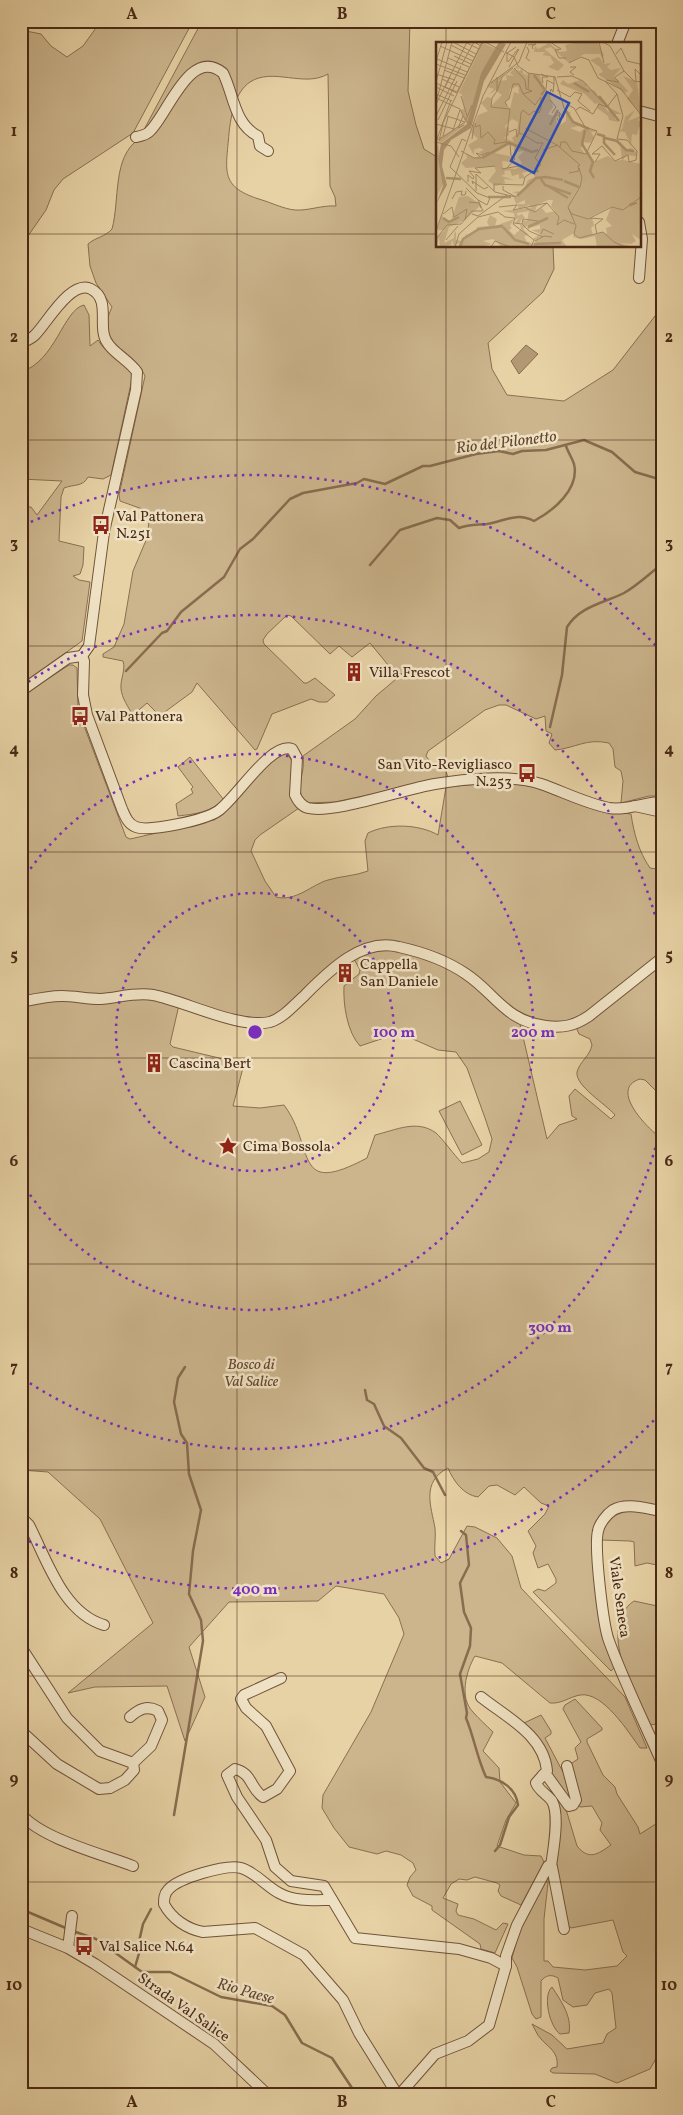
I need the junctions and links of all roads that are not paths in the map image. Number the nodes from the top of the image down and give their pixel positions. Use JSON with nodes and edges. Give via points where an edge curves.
{"nodes":[{"id":1,"x":26,"y":21,"type":"edge"},
{"id":2,"x":626,"y":21,"type":"edge"},
{"id":3,"x":21,"y":30,"type":"edge"},
{"id":4,"x":618,"y":42,"type":"edge"},
{"id":5,"x":640,"y":111,"type":"edge"},
{"id":6,"x":662,"y":118,"type":"edge"},
{"id":7,"x":136,"y":137,"type":"dead end"},
{"id":8,"x":268,"y":151,"type":"dead end"},
{"id":9,"x":640,"y":228,"type":"edge"},
{"id":10,"x":639,"y":278,"type":"dead end"},
{"id":11,"x":21,"y":343,"type":"edge"},
{"id":12,"x":82,"y":656,"type":"junction"},
{"id":13,"x":21,"y":691,"type":"edge"},
{"id":14,"x":662,"y":802,"type":"edge"},
{"id":15,"x":634,"y":806,"type":"junction"},
{"id":16,"x":662,"y":812,"type":"edge"},
{"id":17,"x":662,"y":958,"type":"edge"},
{"id":18,"x":21,"y":1002,"type":"edge"},
{"id":19,"x":662,"y":1511,"type":"edge"},
{"id":20,"x":21,"y":1517,"type":"edge"},
{"id":21,"x":104,"y":1625,"type":"dead end"},
{"id":22,"x":21,"y":1647,"type":"edge"},
{"id":23,"x":281,"y":1678,"type":"dead end"},
{"id":24,"x":481,"y":1697,"type":"dead end"},
{"id":25,"x":130,"y":1717,"type":"dead end"},
{"id":26,"x":21,"y":1731,"type":"edge"},
{"id":27,"x":133,"y":1763,"type":"junction"},
{"id":28,"x":662,"y":1763,"type":"edge"},
{"id":29,"x":567,"y":1766,"type":"dead end"},
{"id":30,"x":543,"y":1776,"type":"junction"},
{"id":31,"x":21,"y":1814,"type":"edge"},
{"id":32,"x":133,"y":1866,"type":"dead end"},
{"id":33,"x":551,"y":1866,"type":"junction"},
{"id":34,"x":332,"y":1900,"type":"junction"},
{"id":35,"x":71,"y":1925,"type":"dead end"},
{"id":36,"x":21,"y":1929,"type":"edge"},
{"id":37,"x":564,"y":1929,"type":"dead end"},
{"id":38,"x":68,"y":1948,"type":"junction"},
{"id":39,"x":506,"y":1966,"type":"junction"},
{"id":40,"x":267,"y":2094,"type":"edge"},
{"id":41,"x":398,"y":2094,"type":"edge"}],
"edges":[{"from":1,"to":3,"type":"street"},
{"from":2,"to":4,"type":"street"},
{"from":5,"to":6,"type":"street"},
{"from":7,"to":8,"type":"street","via":[[149,133],[191,73],[209,66],[223,73],[240,120],[248,131],[258,136],[260,146]]},
{"from":9,"to":10,"type":"street"},
{"from":11,"to":12,"type":"street","via":[[35,335],[68,295],[88,288],[98,294],[102,302],[107,343],[133,367],[138,379],[104,532],[88,646]]},
{"from":12,"to":13,"type":"street","via":[[68,658]]},
{"from":12,"to":15,"type":"street","via":[[87,715],[122,809],[135,827],[155,827],[212,814],[240,790],[274,751],[287,747],[292,749],[296,758],[295,795],[308,808],[333,807],[446,782],[497,780],[541,784],[609,808]]},
{"from":14,"to":15,"type":"street"},
{"from":15,"to":16,"type":"street"},
{"from":17,"to":18,"type":"street","via":[[584,1019],[565,1027],[517,1019],[456,967],[396,946],[374,947],[348,958],[289,1010],[271,1021],[249,1022],[140,994],[100,998],[46,997]]},
{"from":19,"to":28,"type":"street","name":"Viale Seneca","via":[[622,1507],[612,1511],[600,1526],[597,1542],[608,1640]]},
{"from":20,"to":21,"type":"street","via":[[29,1525],[67,1598],[93,1621]]},
{"from":22,"to":27,"type":"street","via":[[67,1718],[100,1751]]},
{"from":23,"to":34,"type":"street","via":[[241,1699],[266,1726],[290,1770],[277,1789],[263,1797],[253,1788],[244,1771],[235,1769],[227,1775],[237,1797],[266,1840],[275,1867],[290,1881],[324,1886]]},
{"from":24,"to":30,"type":"street","via":[[532,1738],[544,1756],[547,1771]]},
{"from":25,"to":27,"type":"street","via":[[146,1708],[158,1711],[162,1720],[151,1746]]},
{"from":26,"to":27,"type":"street","via":[[57,1764],[99,1789],[110,1788],[125,1780],[134,1770]]},
{"from":29,"to":30,"type":"street","via":[[576,1800],[573,1805],[570,1806],[548,1777]]},
{"from":30,"to":33,"type":"street","via":[[537,1780],[537,1786],[554,1808]]},
{"from":31,"to":32,"type":"street","via":[[30,1825],[53,1836]]},
{"from":33,"to":37,"type":"street"},
{"from":33,"to":39,"type":"street","via":[[546,1867],[517,1925],[506,1956]]},
{"from":34,"to":39,"type":"street","via":[[356,1938],[459,1948]]},
{"from":34,"to":41,"type":"street","via":[[287,1897],[250,1872],[227,1867],[170,1888],[164,1904],[174,1918],[196,1930],[255,1928],[304,1954],[343,2000],[358,2033]]},
{"from":35,"to":38,"type":"street"},
{"from":36,"to":38,"type":"street","name":"Strada Val Salice"},
{"from":38,"to":40,"type":"street","name":"Strada Val Salice","via":[[214,2044]]},
{"from":39,"to":41,"type":"street","via":[[485,2029],[468,2041],[435,2054]]}]}
